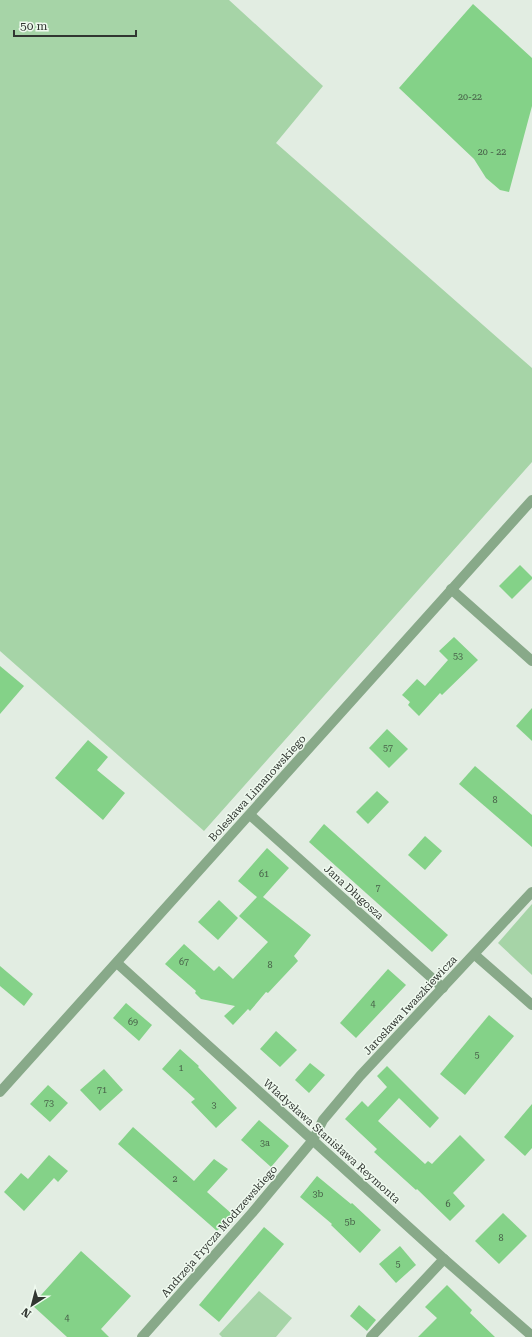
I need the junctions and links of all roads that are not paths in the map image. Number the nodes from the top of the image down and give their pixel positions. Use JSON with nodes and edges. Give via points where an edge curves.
{"nodes":[{"id":1,"x":532,"y":500,"type":"edge"},
{"id":2,"x":451,"y":589,"type":"junction"},
{"id":3,"x":532,"y":661,"type":"edge"},
{"id":4,"x":250,"y":814,"type":"junction"},
{"id":5,"x":532,"y":892,"type":"edge"},
{"id":6,"x":474,"y":954,"type":"junction"},
{"id":7,"x":117,"y":963,"type":"junction"},
{"id":8,"x":443,"y":988,"type":"junction"},
{"id":9,"x":532,"y":1006,"type":"edge"},
{"id":10,"x":0,"y":1092,"type":"edge"},
{"id":11,"x":313,"y":1140,"type":"junction"},
{"id":12,"x":444,"y":1259,"type":"junction"},
{"id":13,"x":532,"y":1336,"type":"edge"},
{"id":14,"x":142,"y":1337,"type":"edge"},
{"id":15,"x":371,"y":1337,"type":"edge"}],
"edges":[{"from":1,"to":2,"type":"street","name":"Bolesława Limanowskiego"},
{"from":2,"to":3,"type":"street"},
{"from":2,"to":4,"type":"street","name":"Bolesława Limanowskiego"},
{"from":4,"to":7,"type":"street","name":"Bolesława Limanowskiego"},
{"from":4,"to":8,"type":"street","name":"Jana Długosza"},
{"from":5,"to":6,"type":"street","name":"Jarosława Iwaszkiewicza"},
{"from":6,"to":8,"type":"street","name":"Jarosława Iwaszkiewicza"},
{"from":6,"to":9,"type":"street"},
{"from":7,"to":10,"type":"street","name":"Bolesława Limanowskiego"},
{"from":7,"to":11,"type":"street","name":"Władysława Stanisława Reymonta"},
{"from":8,"to":11,"type":"street","name":"Jarosława Iwaszkiewicza","via":[[360,1076],[323,1120]]},
{"from":11,"to":12,"type":"street","name":"Władysława Stanisława Reymonta"},
{"from":11,"to":14,"type":"street","name":"Andrzeja Frycza Modrzewskiego"},
{"from":12,"to":13,"type":"street","name":"Władysława Stanisława Reymonta"},
{"from":12,"to":15,"type":"street"}]}
